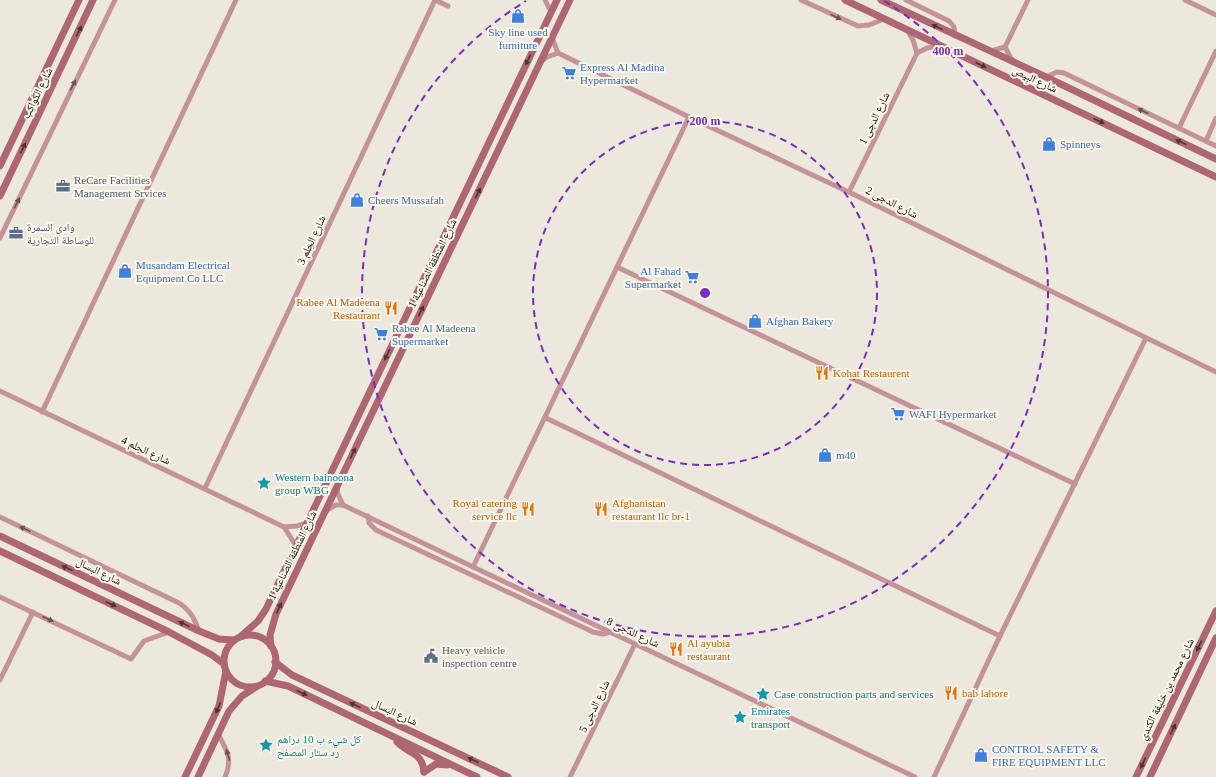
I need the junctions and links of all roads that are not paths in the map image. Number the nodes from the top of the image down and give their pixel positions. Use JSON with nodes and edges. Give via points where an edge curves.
{"nodes":[{"id":1,"x":79,"y":0,"type":"edge"},
{"id":2,"x":93,"y":0,"type":"edge"},
{"id":3,"x":114,"y":0,"type":"edge"},
{"id":4,"x":236,"y":0,"type":"edge"},
{"id":5,"x":435,"y":0,"type":"edge"},
{"id":6,"x":545,"y":0,"type":"edge"},
{"id":7,"x":557,"y":0,"type":"edge"},
{"id":8,"x":570,"y":0,"type":"edge"},
{"id":9,"x":801,"y":0,"type":"edge"},
{"id":10,"x":845,"y":0,"type":"edge"},
{"id":11,"x":881,"y":0,"type":"edge"},
{"id":12,"x":906,"y":0,"type":"edge"},
{"id":13,"x":1028,"y":0,"type":"edge"},
{"id":14,"x":1185,"y":0,"type":"edge"},
{"id":15,"x":448,"y":6,"type":"dead end"},
{"id":16,"x":551,"y":12,"type":"junction"},
{"id":17,"x":1216,"y":15,"type":"edge"},
{"id":18,"x":884,"y":19,"type":"junction"},
{"id":19,"x":906,"y":28,"type":"junction"},
{"id":20,"x":955,"y":36,"type":"junction"},
{"id":21,"x":552,"y":38,"type":"junction"},
{"id":22,"x":942,"y":46,"type":"junction"},
{"id":23,"x":1005,"y":47,"type":"junction"},
{"id":24,"x":991,"y":51,"type":"junction"},
{"id":25,"x":1216,"y":51,"type":"edge"},
{"id":26,"x":558,"y":53,"type":"junction"},
{"id":27,"x":917,"y":53,"type":"junction"},
{"id":28,"x":1013,"y":62,"type":"junction"},
{"id":29,"x":540,"y":63,"type":"junction"},
{"id":30,"x":1046,"y":76,"type":"junction"},
{"id":31,"x":688,"y":117,"type":"junction"},
{"id":32,"x":1216,"y":118,"type":"edge"},
{"id":33,"x":1179,"y":128,"type":"junction"},
{"id":34,"x":1206,"y":141,"type":"junction"},
{"id":35,"x":1216,"y":146,"type":"edge"},
{"id":36,"x":1216,"y":159,"type":"edge"},
{"id":37,"x":0,"y":166,"type":"edge"},
{"id":38,"x":1216,"y":177,"type":"edge"},
{"id":39,"x":849,"y":192,"type":"junction"},
{"id":40,"x":0,"y":196,"type":"edge"},
{"id":41,"x":0,"y":238,"type":"edge"},
{"id":42,"x":617,"y":267,"type":"junction"},
{"id":43,"x":1146,"y":338,"type":"junction"},
{"id":44,"x":1216,"y":372,"type":"edge"},
{"id":45,"x":0,"y":392,"type":"edge"},
{"id":46,"x":42,"y":412,"type":"junction"},
{"id":47,"x":546,"y":418,"type":"junction"},
{"id":48,"x":1075,"y":484,"type":"junction"},
{"id":49,"x":337,"y":487,"type":"junction"},
{"id":50,"x":205,"y":488,"type":"junction"},
{"id":51,"x":344,"y":505,"type":"junction"},
{"id":52,"x":325,"y":511,"type":"junction"},
{"id":53,"x":368,"y":516,"type":"junction"},
{"id":54,"x":0,"y":517,"type":"edge"},
{"id":55,"x":307,"y":523,"type":"junction"},
{"id":56,"x":284,"y":527,"type":"junction"},
{"id":57,"x":0,"y":536,"type":"edge"},
{"id":58,"x":296,"y":546,"type":"junction"},
{"id":59,"x":0,"y":551,"type":"edge"},
{"id":60,"x":474,"y":567,"type":"junction"},
{"id":61,"x":0,"y":596,"type":"edge"},
{"id":62,"x":1216,"y":611,"type":"edge"},
{"id":63,"x":33,"y":612,"type":"junction"},
{"id":64,"x":199,"y":631,"type":"junction"},
{"id":65,"x":169,"y":632,"type":"junction"},
{"id":66,"x":611,"y":632,"type":"junction"},
{"id":67,"x":241,"y":636,"type":"junction"},
{"id":68,"x":1000,"y":636,"type":"junction"},
{"id":69,"x":1216,"y":638,"type":"edge"},
{"id":70,"x":234,"y":640,"type":"junction"},
{"id":71,"x":635,"y":644,"type":"junction"},
{"id":72,"x":271,"y":646,"type":"junction"},
{"id":73,"x":275,"y":662,"type":"junction"},
{"id":74,"x":225,"y":667,"type":"junction"},
{"id":75,"x":0,"y":680,"type":"edge"},
{"id":76,"x":262,"y":683,"type":"junction"},
{"id":77,"x":218,"y":734,"type":"junction"},
{"id":78,"x":391,"y":736,"type":"junction"},
{"id":79,"x":454,"y":766,"type":"junction"},
{"id":80,"x":185,"y":777,"type":"edge"},
{"id":81,"x":198,"y":777,"type":"edge"},
{"id":82,"x":225,"y":777,"type":"edge"},
{"id":83,"x":477,"y":777,"type":"edge"},
{"id":84,"x":508,"y":777,"type":"edge"},
{"id":85,"x":570,"y":777,"type":"edge"},
{"id":86,"x":915,"y":777,"type":"edge"},
{"id":87,"x":934,"y":777,"type":"edge"},
{"id":88,"x":1136,"y":777,"type":"edge"},
{"id":89,"x":1150,"y":777,"type":"edge"}],
"edges":[{"from":1,"to":37,"type":"street","name":"شارع الكَواكِب"},
{"from":40,"to":2,"type":"street","name":"شارع الكَواكِب","one_way":true},
{"from":41,"to":3,"type":"street","one_way":true},
{"from":4,"to":46,"type":"street"},
{"from":5,"to":15,"type":"street"},
{"from":5,"to":50,"type":"street","name":"شارع الحِلم 3"},
{"from":6,"to":16,"type":"street"},
{"from":7,"to":16,"type":"street","name":"شارع المنطقة الصناعية 1"},
{"from":8,"to":21,"type":"street","name":"شارع المنطقة الصناعية 1"},
{"from":9,"to":18,"type":"street","one_way":true,"via":[[858,26],[869,26]]},
{"from":10,"to":18,"type":"street","name":"شارع البِيص"},
{"from":20,"to":11,"type":"street","name":"شارع البِيص","one_way":true},
{"from":12,"to":20,"type":"street","via":[[949,21],[954,27]]},
{"from":13,"to":23,"type":"street"},
{"from":14,"to":17,"type":"street"},
{"from":16,"to":55,"type":"street","name":"شارع المنطقة الصناعية 1","one_way":true},
{"from":18,"to":19,"type":"street","name":"شارع البِيص"},
{"from":19,"to":22,"type":"street","name":"شارع البِيص"},
{"from":19,"to":27,"type":"street","via":[[914,40]]},
{"from":20,"to":24,"type":"street","name":"شارع البِيص"},
{"from":21,"to":26,"type":"street"},
{"from":21,"to":29,"type":"street","name":"شارع المنطقة الصناعية 1"},
{"from":22,"to":27,"type":"street","via":[[932,46]]},
{"from":22,"to":38,"type":"street","name":"شارع البِيص","one_way":true},
{"from":23,"to":24,"type":"street"},
{"from":23,"to":28,"type":"street"},
{"from":24,"to":28,"type":"street","name":"شارع البِيص"},
{"from":25,"to":33,"type":"street"},
{"from":26,"to":29,"type":"street","via":[[546,57]]},
{"from":26,"to":31,"type":"street","name":"شارع الدجى 2"},
{"from":27,"to":39,"type":"street","name":"شارع الدجى 1"},
{"from":28,"to":30,"type":"street","name":"شارع البِيص"},
{"from":49,"to":29,"type":"street","name":"شارع المنطقة الصناعية 1","one_way":true},
{"from":33,"to":30,"type":"street","one_way":true,"via":[[1064,73],[1057,72]]},
{"from":36,"to":30,"type":"street","name":"شارع البِيص","one_way":true},
{"from":31,"to":39,"type":"street","name":"شارع الدجى 2"},
{"from":31,"to":42,"type":"street"},
{"from":32,"to":34,"type":"street"},
{"from":33,"to":34,"type":"street"},
{"from":34,"to":35,"type":"street"},
{"from":39,"to":43,"type":"street","name":"شارع الدجى 2"},
{"from":42,"to":47,"type":"street"},
{"from":42,"to":48,"type":"street"},
{"from":43,"to":44,"type":"street","name":"شارع الدجى 2"},
{"from":43,"to":48,"type":"street"},
{"from":45,"to":46,"type":"street","name":"شارع الحِلم 4"},
{"from":46,"to":50,"type":"street","name":"شارع الحِلم 4"},
{"from":47,"to":60,"type":"street"},
{"from":47,"to":68,"type":"street"},
{"from":48,"to":68,"type":"street"},
{"from":49,"to":51,"type":"street"},
{"from":49,"to":52,"type":"street","name":"شارع المنطقة الصناعية 1"},
{"from":50,"to":56,"type":"street","name":"شارع الحِلم 4"},
{"from":51,"to":52,"type":"street","via":[[336,505]]},
{"from":51,"to":53,"type":"street","name":"شارع الدجى 8"},
{"from":72,"to":52,"type":"street","name":"شارع المنطقة الصناعية 1","one_way":true,"via":[[270,635],[276,614]]},
{"from":53,"to":60,"type":"street","name":"شارع الدجى 8"},
{"from":53,"to":66,"type":"street","via":[[370,525],[376,530],[593,632]]},
{"from":64,"to":54,"type":"street","one_way":true,"via":[[194,617],[179,603]]},
{"from":55,"to":56,"type":"street"},
{"from":55,"to":58,"type":"street","name":"شارع المنطقة الصناعية 1"},
{"from":56,"to":58,"type":"street"},
{"from":64,"to":57,"type":"street","name":"شارع البسال","one_way":true},
{"from":58,"to":67,"type":"street","name":"شارع المنطقة الصناعية 1","via":[[266,609],[258,621]]},
{"from":59,"to":65,"type":"street","one_way":true},
{"from":60,"to":66,"type":"street","name":"شارع الدجى 8"},
{"from":61,"to":63,"type":"street"},
{"from":62,"to":88,"type":"street","name":"شارع محمد بن خليفة الكندي","one_way":true},
{"from":63,"to":65,"type":"street","one_way":true,"via":[[131,659],[144,641]]},
{"from":63,"to":75,"type":"street"},
{"from":64,"to":70,"type":"street","name":"شارع البسال"},
{"from":65,"to":74,"type":"street","via":[[212,655]]},
{"from":66,"to":71,"type":"street","name":"شارع الدجى 8"},
{"from":67,"to":70,"type":"street"},
{"from":67,"to":72,"type":"street","via":[[261,637]]},
{"from":68,"to":87,"type":"street"},
{"from":89,"to":69,"type":"street","name":"شارع محمد بن خليفة الكندي","one_way":true},
{"from":70,"to":74,"type":"street","via":[[226,651]]},
{"from":71,"to":85,"type":"street","name":"شارع الدجى 5"},
{"from":71,"to":86,"type":"street","name":"شارع الدجى 8"},
{"from":72,"to":73,"type":"street"},
{"from":73,"to":76,"type":"street","via":[[274,670]]},
{"from":84,"to":73,"type":"street","name":"شارع البسال","one_way":true,"via":[[292,675]]},
{"from":74,"to":76,"type":"street","via":[[238,684],[251,686]]},
{"from":74,"to":80,"type":"street","one_way":true,"via":[[219,706]]},
{"from":76,"to":77,"type":"street","via":[[235,703]]},
{"from":76,"to":78,"type":"street","name":"شارع البسال","one_way":true,"via":[[288,686]]},
{"from":77,"to":81,"type":"street"},
{"from":82,"to":77,"type":"street","one_way":true,"via":[[230,758]]},
{"from":78,"to":79,"type":"street","name":"شارع البسال"},
{"from":78,"to":79,"type":"street","via":[[400,746],[417,755],[424,766],[424,772],[436,764]]},
{"from":79,"to":83,"type":"street","name":"شارع البسال"}]}
